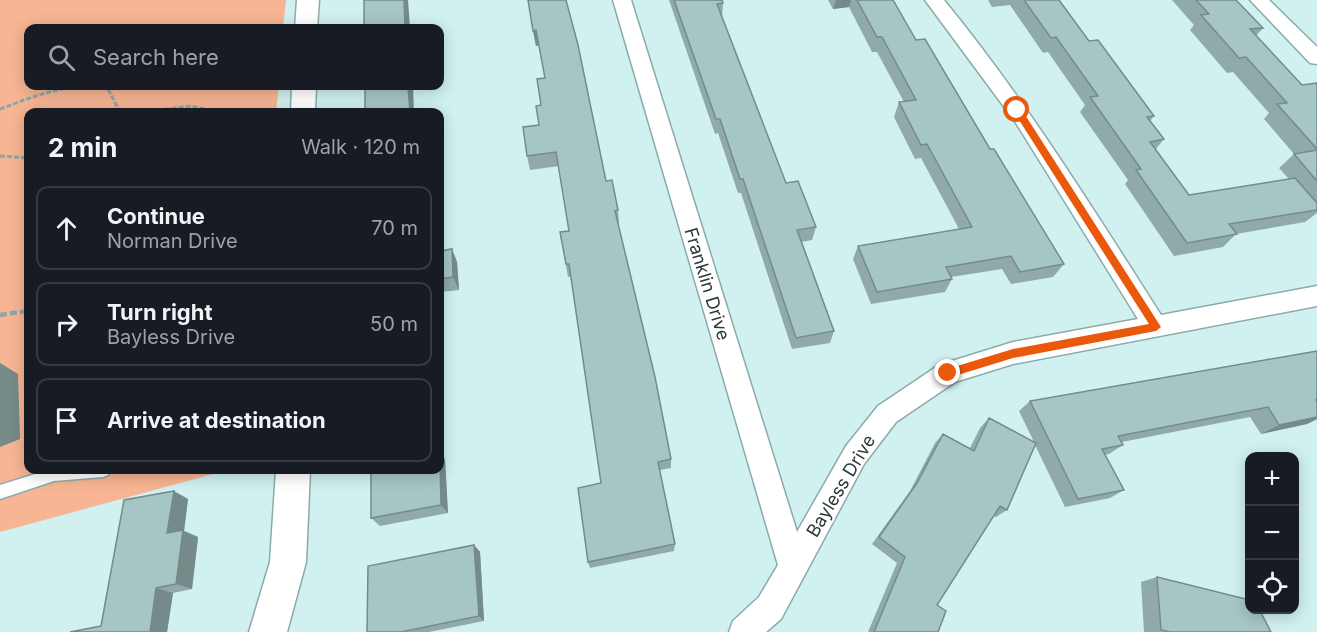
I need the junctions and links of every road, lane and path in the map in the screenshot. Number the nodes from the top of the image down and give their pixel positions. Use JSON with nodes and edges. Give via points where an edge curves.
{"nodes":[{"id":1,"x":308,"y":0,"type":"edge"},
{"id":2,"x":622,"y":0,"type":"edge"},
{"id":3,"x":934,"y":0,"type":"edge"},
{"id":4,"x":1259,"y":0,"type":"edge"},
{"id":5,"x":306,"y":24,"type":"edge"},
{"id":6,"x":1317,"y":58,"type":"edge"},
{"id":7,"x":63,"y":90,"type":"edge"},
{"id":8,"x":109,"y":90,"type":"edge"},
{"id":9,"x":304,"y":90,"type":"edge"},
{"id":10,"x":118,"y":108,"type":"edge"},
{"id":11,"x":175,"y":108,"type":"edge"},
{"id":12,"x":200,"y":108,"type":"edge"},
{"id":13,"x":303,"y":108,"type":"edge"},
{"id":14,"x":0,"y":109,"type":"edge"},
{"id":15,"x":0,"y":156,"type":"edge"},
{"id":16,"x":24,"y":158,"type":"edge"},
{"id":17,"x":1317,"y":296,"type":"edge"},
{"id":18,"x":24,"y":312,"type":"edge"},
{"id":19,"x":0,"y":315,"type":"edge"},
{"id":20,"x":1156,"y":327,"type":"junction"},
{"id":21,"x":54,"y":474,"type":"edge"},
{"id":22,"x":293,"y":474,"type":"edge"},
{"id":23,"x":0,"y":492,"type":"edge"},
{"id":24,"x":793,"y":567,"type":"junction"},
{"id":25,"x":268,"y":632,"type":"edge"},
{"id":26,"x":744,"y":632,"type":"edge"}],
"edges":[{"from":1,"to":5,"type":"street"},
{"from":2,"to":24,"type":"street","name":"Franklin Drive"},
{"from":3,"to":20,"type":"street","via":[[1017,110]]},
{"from":4,"to":6,"type":"street"},
{"from":7,"to":14,"type":"path"},
{"from":8,"to":10,"type":"path"},
{"from":9,"to":13,"type":"street"},
{"from":11,"to":12,"type":"path"},
{"from":15,"to":16,"type":"path"},
{"from":17,"to":20,"type":"street","name":"Bayless Drive"},
{"from":18,"to":19,"type":"path"},
{"from":20,"to":24,"type":"street","name":"Bayless Drive","via":[[1013,353],[948,373],[887,414],[855,455]]},
{"from":21,"to":23,"type":"lane"},
{"from":22,"to":25,"type":"street","via":[[288,562]]},
{"from":24,"to":26,"type":"street","name":"Bayless Drive","via":[[770,608]]}]}
